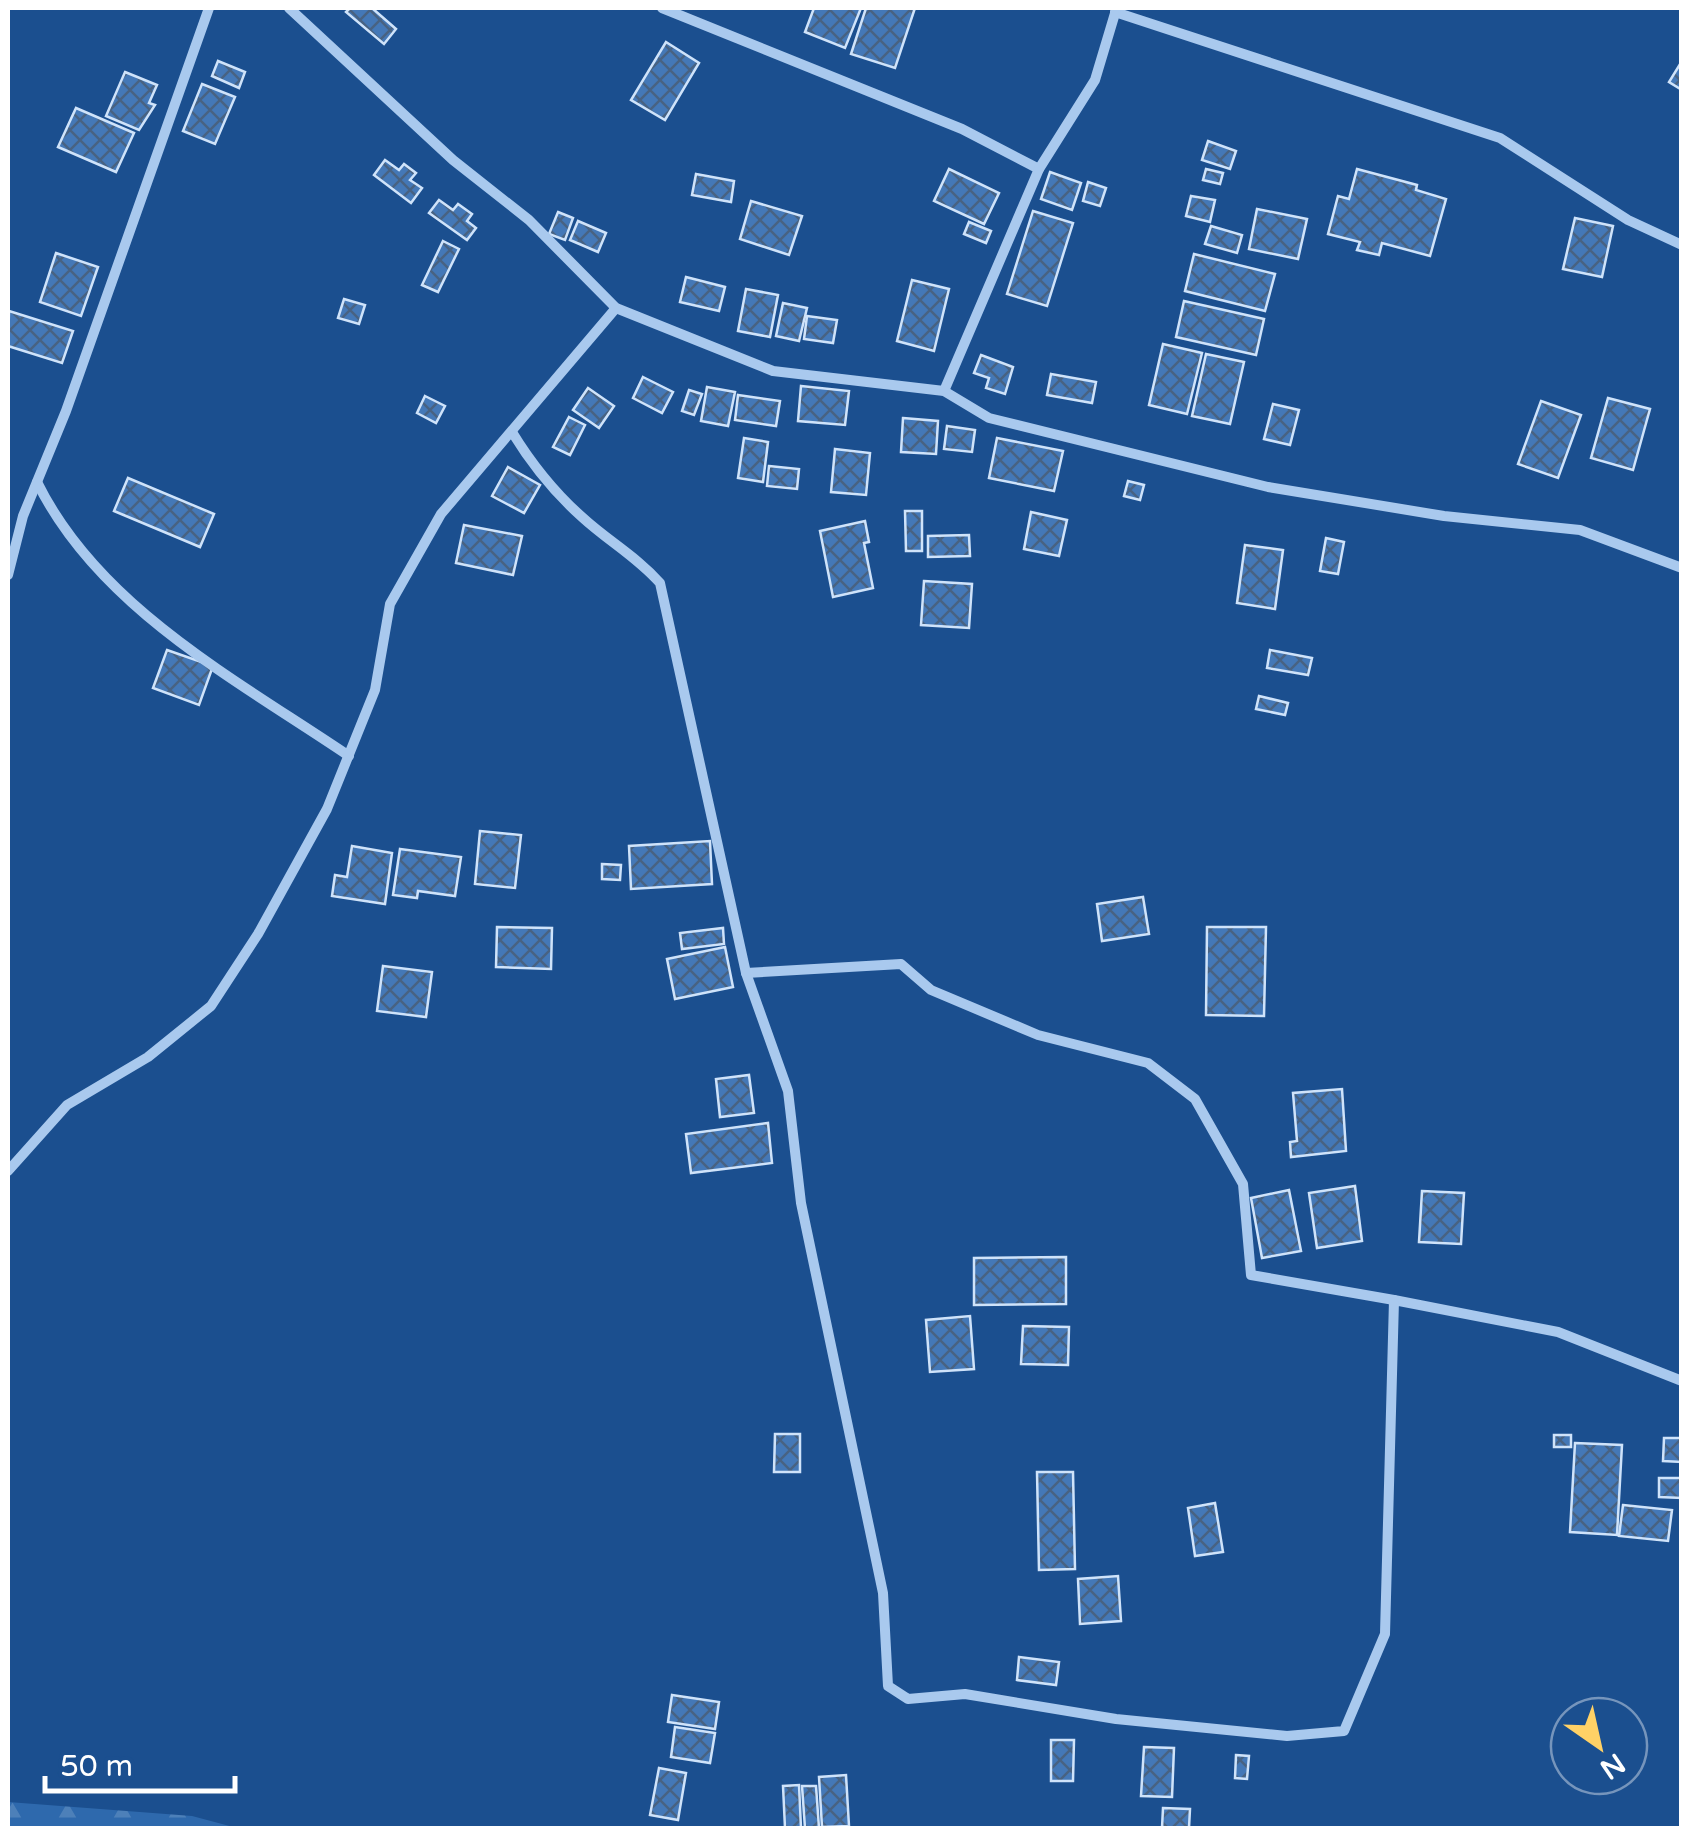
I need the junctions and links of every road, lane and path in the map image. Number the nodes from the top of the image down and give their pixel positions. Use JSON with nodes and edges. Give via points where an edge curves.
{"nodes":[{"id":1,"x":209,"y":8,"type":"edge"},
{"id":2,"x":289,"y":8,"type":"edge"},
{"id":3,"x":662,"y":8,"type":"edge"},
{"id":4,"x":1116,"y":10,"type":"edge"},
{"id":5,"x":1039,"y":170,"type":"junction"},
{"id":6,"x":1682,"y":245,"type":"edge"},
{"id":7,"x":616,"y":308,"type":"junction"},
{"id":8,"x":944,"y":391,"type":"junction"},
{"id":9,"x":512,"y":432,"type":"junction"},
{"id":10,"x":37,"y":482,"type":"junction"},
{"id":11,"x":1682,"y":568,"type":"edge"},
{"id":12,"x":8,"y":575,"type":"edge"},
{"id":13,"x":349,"y":756,"type":"junction"},
{"id":14,"x":746,"y":973,"type":"junction"},
{"id":15,"x":8,"y":1171,"type":"edge"},
{"id":16,"x":1394,"y":1300,"type":"junction"},
{"id":17,"x":1682,"y":1382,"type":"edge"}],
"edges":[{"from":1,"to":10,"type":"street"},
{"from":2,"to":7,"type":"street","via":[[453,160],[529,220]]},
{"from":3,"to":5,"type":"street","via":[[962,129]]},
{"from":4,"to":5,"type":"street","via":[[1094,80]]},
{"from":4,"to":6,"type":"street","via":[[1500,138],[1628,220]]},
{"from":5,"to":8,"type":"street"},
{"from":7,"to":8,"type":"street","via":[[772,371]]},
{"from":7,"to":9,"type":"street"},
{"from":8,"to":11,"type":"street","via":[[989,418],[1268,486],[1444,516],[1580,530]]},
{"from":9,"to":13,"type":"street","via":[[441,514],[390,604],[375,690]]},
{"from":9,"to":14,"type":"street","via":[[583,518],[660,583]]},
{"from":10,"to":12,"type":"street"},
{"from":10,"to":13,"type":"street","via":[[52,513],[136,607]]},
{"from":13,"to":15,"type":"street","via":[[319,825],[211,1006],[148,1058],[67,1105]]},
{"from":14,"to":16,"type":"street","via":[[901,964],[932,990],[1038,1035],[1148,1063],[1195,1099],[1243,1184],[1251,1275]]},
{"from":14,"to":16,"type":"street","via":[[788,1091],[801,1203],[883,1593],[885,1677],[898,1694],[965,1694],[1116,1719],[1287,1736],[1344,1732],[1384,1634]]},
{"from":16,"to":17,"type":"street","via":[[1558,1332]]}]}
